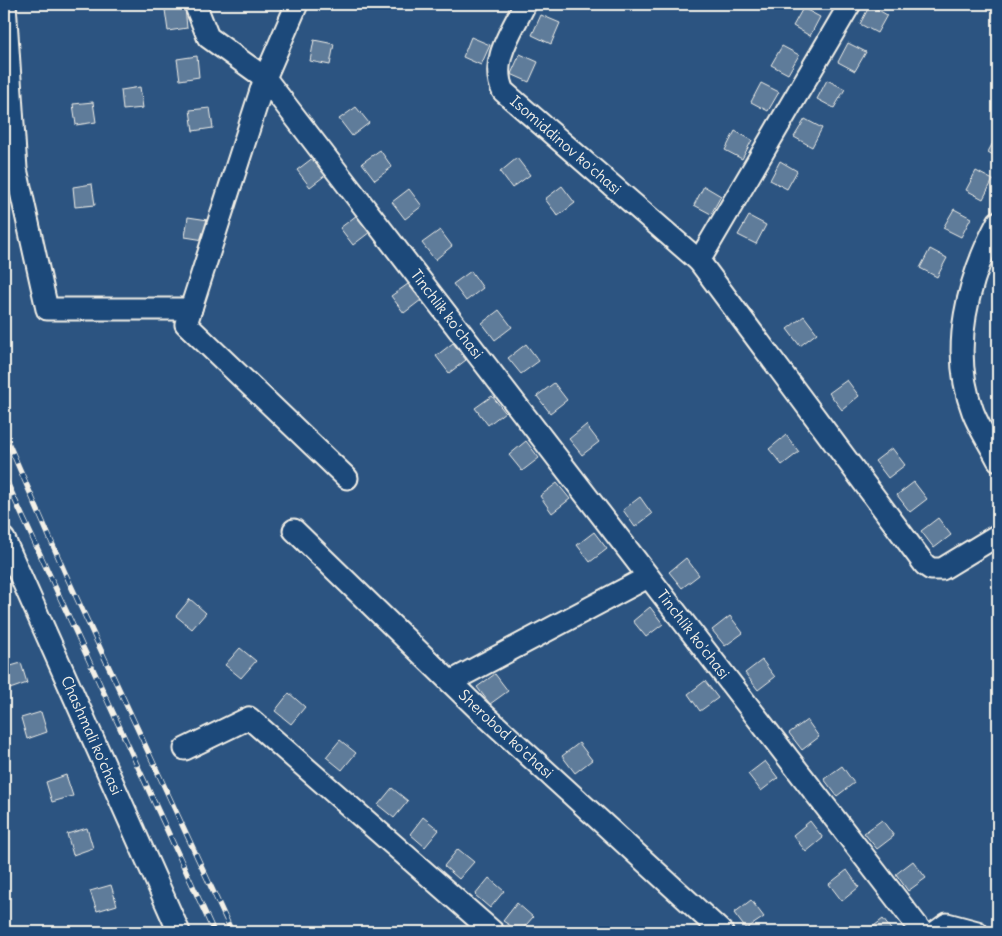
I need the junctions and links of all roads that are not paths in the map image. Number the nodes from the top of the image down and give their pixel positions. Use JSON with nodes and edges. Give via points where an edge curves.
{"nodes":[{"id":1,"x":5,"y":4,"type":"edge"},
{"id":2,"x":195,"y":4,"type":"edge"},
{"id":3,"x":297,"y":4,"type":"edge"},
{"id":4,"x":525,"y":4,"type":"edge"},
{"id":5,"x":850,"y":4,"type":"edge"},
{"id":6,"x":265,"y":78,"type":"junction"},
{"id":7,"x":998,"y":222,"type":"edge"},
{"id":8,"x":699,"y":261,"type":"junction"},
{"id":9,"x":191,"y":309,"type":"junction"},
{"id":10,"x":998,"y":460,"type":"edge"},
{"id":11,"x":347,"y":478,"type":"dead end"},
{"id":12,"x":294,"y":530,"type":"dead end"},
{"id":13,"x":998,"y":535,"type":"edge"},
{"id":14,"x":4,"y":539,"type":"edge"},
{"id":15,"x":648,"y":577,"type":"junction"},
{"id":16,"x":450,"y":682,"type":"junction"},
{"id":17,"x":185,"y":749,"type":"dead end"},
{"id":18,"x":179,"y":932,"type":"edge"},
{"id":19,"x":493,"y":932,"type":"edge"},
{"id":20,"x":722,"y":932,"type":"edge"},
{"id":21,"x":922,"y":932,"type":"edge"},
{"id":22,"x":936,"y":932,"type":"edge"},
{"id":23,"x":978,"y":932,"type":"edge"}],
"edges":[{"from":1,"to":9,"type":"street","via":[[16,169],[47,309]]},
{"from":2,"to":6,"type":"street","name":"Tinchlik ko'chasi","via":[[208,37]]},
{"from":3,"to":6,"type":"street"},
{"from":4,"to":8,"type":"street","name":"Isomiddinov ko'chasi","via":[[498,63],[498,79],[503,91]]},
{"from":5,"to":8,"type":"street"},
{"from":6,"to":9,"type":"street"},
{"from":6,"to":15,"type":"street","name":"Tinchlik ko'chasi"},
{"from":7,"to":10,"type":"street","via":[[974,274],[962,341],[973,412]]},
{"from":8,"to":13,"type":"street","name":"Isomiddinov ko'chasi","via":[[924,565],[942,569]]},
{"from":9,"to":11,"type":"street","via":[[186,324]]},
{"from":12,"to":16,"type":"street","name":"Sherobod ko'chasi"},
{"from":14,"to":18,"type":"street","name":"Chashmali ko'chasi"},
{"from":15,"to":16,"type":"street"},
{"from":15,"to":21,"type":"street","name":"Tinchlik ko'chasi"},
{"from":16,"to":20,"type":"street","name":"Sherobod ko'chasi"},
{"from":17,"to":19,"type":"street","via":[[249,718]]},
{"from":22,"to":23,"type":"street","via":[[947,924]]}]}
